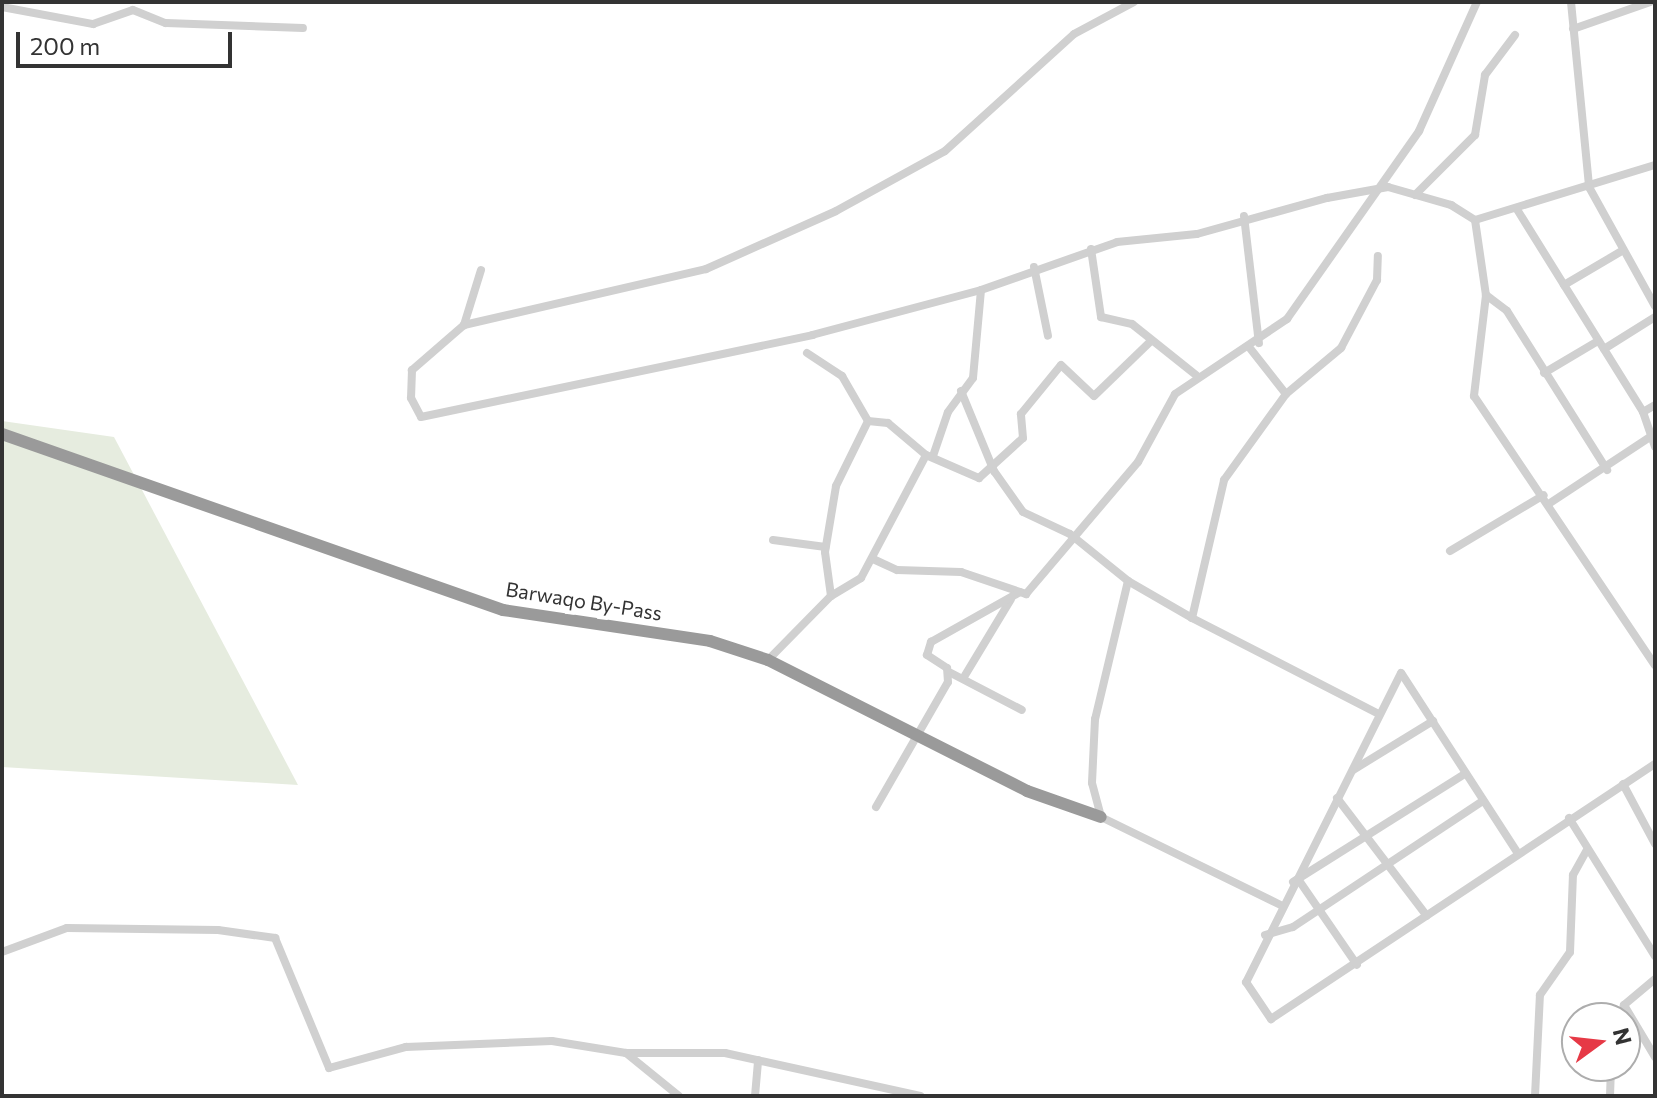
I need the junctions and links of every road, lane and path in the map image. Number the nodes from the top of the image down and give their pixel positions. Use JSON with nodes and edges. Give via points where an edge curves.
{"nodes":[{"id":1,"x":1134,"y":2,"type":"edge"},
{"id":2,"x":1477,"y":2,"type":"edge"},
{"id":3,"x":1571,"y":2,"type":"edge"},
{"id":4,"x":1650,"y":2,"type":"edge"},
{"id":5,"x":2,"y":7,"type":"edge"},
{"id":6,"x":303,"y":28,"type":"dead end"},
{"id":7,"x":1573,"y":29,"type":"junction"},
{"id":8,"x":1515,"y":35,"type":"dead end"},
{"id":9,"x":1655,"y":165,"type":"edge"},
{"id":10,"x":1589,"y":187,"type":"junction"},
{"id":11,"x":1375,"y":188,"type":"junction"},
{"id":12,"x":1415,"y":195,"type":"junction"},
{"id":13,"x":1518,"y":211,"type":"junction"},
{"id":14,"x":1244,"y":216,"type":"junction"},
{"id":15,"x":1475,"y":220,"type":"junction"},
{"id":16,"x":1091,"y":249,"type":"junction"},
{"id":17,"x":1620,"y":252,"type":"junction"},
{"id":18,"x":1378,"y":256,"type":"dead end"},
{"id":19,"x":1034,"y":267,"type":"junction"},
{"id":20,"x":481,"y":270,"type":"dead end"},
{"id":21,"x":1564,"y":285,"type":"junction"},
{"id":22,"x":981,"y":290,"type":"junction"},
{"id":23,"x":1486,"y":295,"type":"junction"},
{"id":24,"x":1655,"y":306,"type":"edge"},
{"id":25,"x":1655,"y":317,"type":"edge"},
{"id":26,"x":464,"y":325,"type":"junction"},
{"id":27,"x":1048,"y":336,"type":"dead end"},
{"id":28,"x":1151,"y":341,"type":"junction"},
{"id":29,"x":1598,"y":341,"type":"junction"},
{"id":30,"x":1259,"y":343,"type":"junction"},
{"id":31,"x":1249,"y":347,"type":"junction"},
{"id":32,"x":1604,"y":349,"type":"junction"},
{"id":33,"x":807,"y":353,"type":"dead end"},
{"id":34,"x":1544,"y":373,"type":"junction"},
{"id":35,"x":1196,"y":375,"type":"junction"},
{"id":36,"x":961,"y":391,"type":"junction"},
{"id":37,"x":1286,"y":394,"type":"junction"},
{"id":38,"x":1655,"y":405,"type":"edge"},
{"id":39,"x":1643,"y":412,"type":"junction"},
{"id":40,"x":868,"y":421,"type":"junction"},
{"id":41,"x":2,"y":434,"type":"edge"},
{"id":42,"x":1650,"y":437,"type":"junction"},
{"id":43,"x":1655,"y":447,"type":"edge"},
{"id":44,"x":929,"y":456,"type":"junction"},
{"id":45,"x":1607,"y":470,"type":"junction"},
{"id":46,"x":994,"y":471,"type":"junction"},
{"id":47,"x":1547,"y":499,"type":"junction"},
{"id":48,"x":1070,"y":534,"type":"junction"},
{"id":49,"x":773,"y":540,"type":"dead end"},
{"id":50,"x":826,"y":547,"type":"junction"},
{"id":51,"x":1450,"y":551,"type":"dead end"},
{"id":52,"x":873,"y":559,"type":"junction"},
{"id":53,"x":1128,"y":581,"type":"junction"},
{"id":54,"x":1017,"y":594,"type":"junction"},
{"id":55,"x":831,"y":596,"type":"junction"},
{"id":56,"x":1192,"y":618,"type":"junction"},
{"id":57,"x":768,"y":660,"type":"junction"},
{"id":58,"x":1655,"y":665,"type":"edge"},
{"id":59,"x":949,"y":672,"type":"junction"},
{"id":60,"x":964,"y":677,"type":"junction"},
{"id":61,"x":1022,"y":710,"type":"dead end"},
{"id":62,"x":1379,"y":714,"type":"junction"},
{"id":63,"x":1433,"y":721,"type":"junction"},
{"id":64,"x":918,"y":736,"type":"junction"},
{"id":65,"x":1655,"y":764,"type":"edge"},
{"id":66,"x":1352,"y":770,"type":"junction"},
{"id":67,"x":1466,"y":773,"type":"junction"},
{"id":68,"x":1623,"y":784,"type":"junction"},
{"id":69,"x":1337,"y":798,"type":"junction"},
{"id":70,"x":1483,"y":801,"type":"junction"},
{"id":71,"x":876,"y":807,"type":"dead end"},
{"id":72,"x":1101,"y":817,"type":"junction"},
{"id":73,"x":1569,"y":818,"type":"junction"},
{"id":74,"x":1370,"y":838,"type":"junction"},
{"id":75,"x":1655,"y":844,"type":"edge"},
{"id":76,"x":1587,"y":850,"type":"junction"},
{"id":77,"x":1517,"y":852,"type":"junction"},
{"id":78,"x":1387,"y":862,"type":"junction"},
{"id":79,"x":1295,"y":881,"type":"junction"},
{"id":80,"x":1281,"y":905,"type":"junction"},
{"id":81,"x":1318,"y":909,"type":"junction"},
{"id":82,"x":1427,"y":916,"type":"junction"},
{"id":83,"x":1265,"y":935,"type":"junction"},
{"id":84,"x":2,"y":952,"type":"edge"},
{"id":85,"x":1655,"y":956,"type":"edge"},
{"id":86,"x":1357,"y":965,"type":"junction"},
{"id":87,"x":1655,"y":979,"type":"edge"},
{"id":88,"x":1628,"y":1002,"type":"edge"},
{"id":89,"x":1641,"y":1034,"type":"edge"},
{"id":90,"x":626,"y":1053,"type":"junction"},
{"id":91,"x":1655,"y":1057,"type":"edge"},
{"id":92,"x":758,"y":1060,"type":"junction"},
{"id":93,"x":860,"y":1086,"type":"junction"},
{"id":94,"x":679,"y":1096,"type":"edge"},
{"id":95,"x":755,"y":1096,"type":"edge"},
{"id":96,"x":857,"y":1096,"type":"edge"},
{"id":97,"x":920,"y":1096,"type":"edge"},
{"id":98,"x":1535,"y":1096,"type":"edge"}],
"edges":[{"from":1,"to":26,"type":"street","via":[[1074,34],[945,151],[824,216],[706,269]]},
{"from":2,"to":11,"type":"street","via":[[1449,76]]},
{"from":3,"to":7,"type":"street"},
{"from":4,"to":7,"type":"street"},
{"from":5,"to":6,"type":"street","via":[[93,24],[133,10],[166,23]]},
{"from":7,"to":10,"type":"street"},
{"from":8,"to":12,"type":"street","via":[[1485,75],[1475,135]]},
{"from":9,"to":10,"type":"street"},
{"from":10,"to":13,"type":"street"},
{"from":10,"to":17,"type":"street"},
{"from":11,"to":12,"type":"street"},
{"from":11,"to":14,"type":"street"},
{"from":11,"to":30,"type":"street","via":[[1287,319]]},
{"from":12,"to":15,"type":"street"},
{"from":13,"to":15,"type":"street"},
{"from":13,"to":21,"type":"street"},
{"from":14,"to":16,"type":"street","via":[[1197,234]]},
{"from":14,"to":30,"type":"street"},
{"from":15,"to":23,"type":"street"},
{"from":16,"to":19,"type":"street"},
{"from":16,"to":28,"type":"street","via":[[1101,317],[1125,320]]},
{"from":17,"to":21,"type":"street"},
{"from":17,"to":24,"type":"street"},
{"from":18,"to":37,"type":"street","via":[[1377,280],[1341,348]]},
{"from":19,"to":22,"type":"street"},
{"from":19,"to":27,"type":"street"},
{"from":20,"to":26,"type":"street"},
{"from":21,"to":29,"type":"street"},
{"from":22,"to":26,"type":"street","via":[[812,335],[421,417],[411,398],[412,370],[419,357]]},
{"from":22,"to":36,"type":"street","via":[[973,378]]},
{"from":23,"to":34,"type":"street","via":[[1507,311]]},
{"from":23,"to":47,"type":"street","via":[[1474,396]]},
{"from":25,"to":32,"type":"street"},
{"from":28,"to":35,"type":"street"},
{"from":28,"to":46,"type":"street","via":[[1094,396],[1061,365],[1021,414],[1023,438]]},
{"from":29,"to":32,"type":"street"},
{"from":29,"to":34,"type":"street"},
{"from":30,"to":31,"type":"street"},
{"from":31,"to":35,"type":"street"},
{"from":31,"to":37,"type":"street"},
{"from":32,"to":39,"type":"street"},
{"from":33,"to":40,"type":"street","via":[[842,376]]},
{"from":34,"to":45,"type":"street"},
{"from":35,"to":48,"type":"street","via":[[1175,394],[1138,462]]},
{"from":36,"to":44,"type":"street"},
{"from":36,"to":46,"type":"street"},
{"from":37,"to":56,"type":"street","via":[[1224,480]]},
{"from":38,"to":39,"type":"street"},
{"from":39,"to":42,"type":"street"},
{"from":40,"to":44,"type":"street","via":[[888,423]]},
{"from":40,"to":50,"type":"street","via":[[839,475]]},
{"from":41,"to":57,"type":"highway","name":"Barwaqo By-Pass","via":[[503,610],[710,641]]},
{"from":42,"to":43,"type":"street"},
{"from":42,"to":45,"type":"street"},
{"from":44,"to":46,"type":"street","via":[[979,478]]},
{"from":44,"to":52,"type":"street"},
{"from":45,"to":47,"type":"street"},
{"from":46,"to":48,"type":"street","via":[[1023,512]]},
{"from":47,"to":51,"type":"street"},
{"from":47,"to":58,"type":"street"},
{"from":48,"to":53,"type":"street"},
{"from":48,"to":54,"type":"street","via":[[1026,594]]},
{"from":49,"to":50,"type":"street"},
{"from":50,"to":55,"type":"street"},
{"from":52,"to":54,"type":"street","via":[[897,570],[961,572]]},
{"from":52,"to":55,"type":"street","via":[[861,578]]},
{"from":53,"to":56,"type":"street"},
{"from":53,"to":72,"type":"street","via":[[1095,719],[1092,783]]},
{"from":54,"to":59,"type":"street","via":[[931,642],[927,655]]},
{"from":54,"to":60,"type":"street"},
{"from":55,"to":57,"type":"street"},
{"from":56,"to":62,"type":"street"},
{"from":57,"to":64,"type":"highway","name":"Barwaqo By-Pass"},
{"from":59,"to":60,"type":"street"},
{"from":59,"to":64,"type":"street"},
{"from":60,"to":61,"type":"street"},
{"from":62,"to":63,"type":"street","via":[[1401,673]]},
{"from":62,"to":66,"type":"street"},
{"from":63,"to":66,"type":"street"},
{"from":63,"to":67,"type":"street"},
{"from":64,"to":71,"type":"street"},
{"from":64,"to":72,"type":"highway","name":"Barwaqo By-Pass","via":[[1027,791]]},
{"from":65,"to":68,"type":"street"},
{"from":66,"to":69,"type":"street"},
{"from":67,"to":70,"type":"street"},
{"from":67,"to":74,"type":"street"},
{"from":68,"to":73,"type":"street"},
{"from":68,"to":75,"type":"street"},
{"from":69,"to":74,"type":"street"},
{"from":69,"to":79,"type":"street"},
{"from":70,"to":77,"type":"street"},
{"from":70,"to":78,"type":"street"},
{"from":72,"to":80,"type":"street"},
{"from":73,"to":76,"type":"street"},
{"from":73,"to":77,"type":"street"},
{"from":74,"to":78,"type":"street"},
{"from":74,"to":79,"type":"street"},
{"from":76,"to":85,"type":"street"},
{"from":76,"to":98,"type":"street","via":[[1573,875],[1570,952],[1540,995],[1531,1066]]},
{"from":77,"to":82,"type":"street"},
{"from":78,"to":81,"type":"street"},
{"from":78,"to":82,"type":"street"},
{"from":79,"to":80,"type":"street"},
{"from":79,"to":81,"type":"street"},
{"from":80,"to":83,"type":"street"},
{"from":81,"to":83,"type":"street"},
{"from":81,"to":86,"type":"street"},
{"from":82,"to":86,"type":"street"},
{"from":83,"to":86,"type":"street","via":[[1246,982],[1271,1019]]},
{"from":84,"to":90,"type":"street","via":[[67,928],[275,938],[329,1068],[427,1045],[552,1041]]},
{"from":87,"to":88,"type":"street"},
{"from":89,"to":91,"type":"street"},
{"from":90,"to":92,"type":"street"},
{"from":90,"to":94,"type":"street"},
{"from":92,"to":93,"type":"street"},
{"from":92,"to":95,"type":"street"},
{"from":93,"to":96,"type":"street"},
{"from":93,"to":97,"type":"street"}]}
